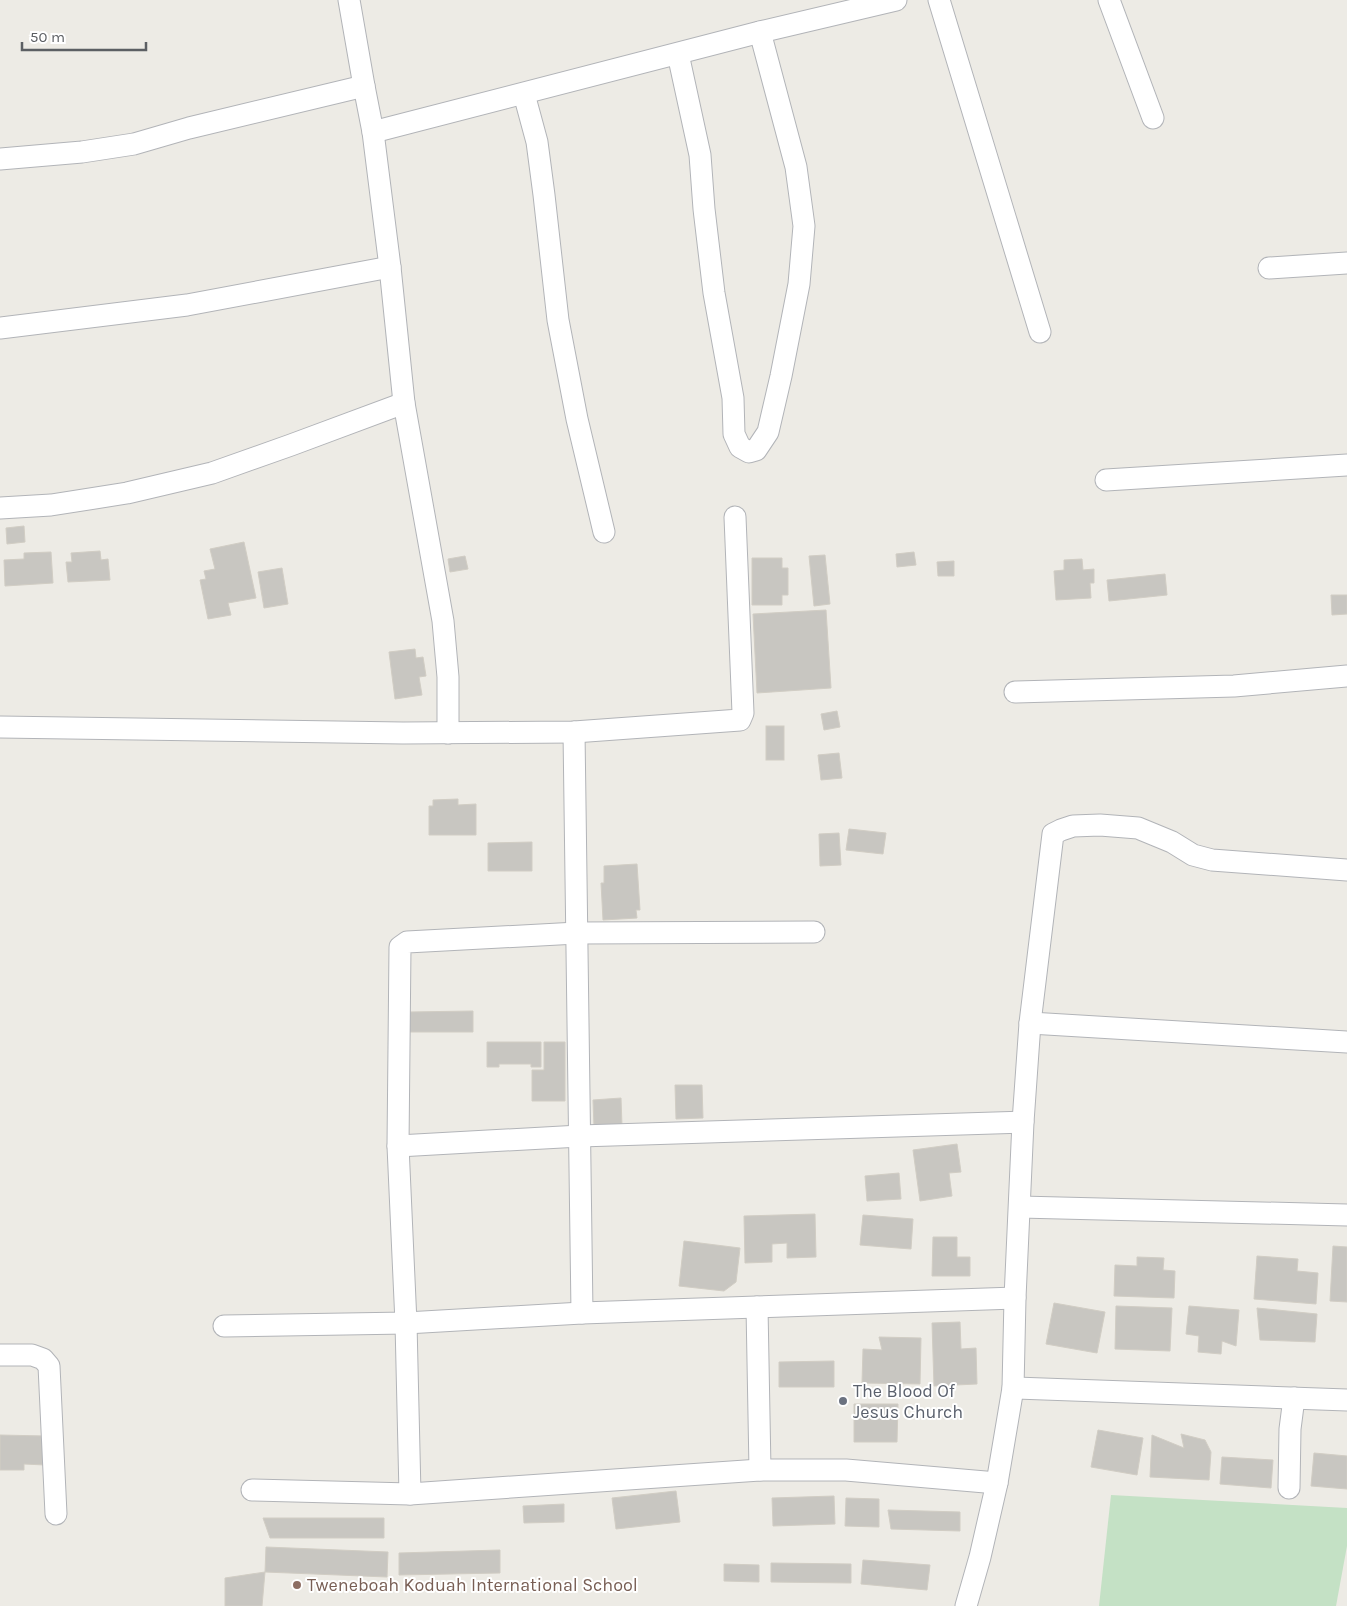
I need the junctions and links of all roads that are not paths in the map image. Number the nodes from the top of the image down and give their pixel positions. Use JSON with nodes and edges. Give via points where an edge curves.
{"nodes":[{"id":1,"x":349,"y":0,"type":"edge"},
{"id":2,"x":896,"y":0,"type":"edge"},
{"id":3,"x":939,"y":0,"type":"edge"},
{"id":4,"x":1108,"y":0,"type":"edge"},
{"id":5,"x":760,"y":32,"type":"junction"},
{"id":6,"x":678,"y":54,"type":"junction"},
{"id":7,"x":364,"y":86,"type":"junction"},
{"id":8,"x":524,"y":94,"type":"junction"},
{"id":9,"x":1152,"y":118,"type":"dead end"},
{"id":10,"x":373,"y":132,"type":"junction"},
{"id":11,"x":0,"y":159,"type":"edge"},
{"id":12,"x":1347,"y":263,"type":"edge"},
{"id":13,"x":390,"y":267,"type":"junction"},
{"id":14,"x":1269,"y":268,"type":"dead end"},
{"id":15,"x":0,"y":328,"type":"edge"},
{"id":16,"x":1040,"y":332,"type":"dead end"},
{"id":17,"x":404,"y":403,"type":"junction"},
{"id":18,"x":1347,"y":465,"type":"edge"},
{"id":19,"x":1106,"y":480,"type":"dead end"},
{"id":20,"x":0,"y":508,"type":"edge"},
{"id":21,"x":735,"y":518,"type":"dead end"},
{"id":22,"x":604,"y":532,"type":"dead end"},
{"id":23,"x":1347,"y":676,"type":"edge"},
{"id":24,"x":1015,"y":692,"type":"dead end"},
{"id":25,"x":0,"y":727,"type":"edge"},
{"id":26,"x":574,"y":732,"type":"junction"},
{"id":27,"x":448,"y":733,"type":"junction"},
{"id":28,"x":1347,"y":870,"type":"edge"},
{"id":29,"x":814,"y":932,"type":"dead end"},
{"id":30,"x":577,"y":933,"type":"junction"},
{"id":31,"x":1030,"y":1023,"type":"junction"},
{"id":32,"x":1347,"y":1042,"type":"edge"},
{"id":33,"x":1023,"y":1122,"type":"junction"},
{"id":34,"x":580,"y":1136,"type":"junction"},
{"id":35,"x":398,"y":1146,"type":"junction"},
{"id":36,"x":1020,"y":1207,"type":"junction"},
{"id":37,"x":1347,"y":1214,"type":"edge"},
{"id":38,"x":1015,"y":1298,"type":"junction"},
{"id":39,"x":757,"y":1307,"type":"junction"},
{"id":40,"x":582,"y":1314,"type":"junction"},
{"id":41,"x":406,"y":1323,"type":"junction"},
{"id":42,"x":224,"y":1326,"type":"dead end"},
{"id":43,"x":0,"y":1355,"type":"edge"},
{"id":44,"x":1013,"y":1388,"type":"junction"},
{"id":45,"x":1294,"y":1398,"type":"junction"},
{"id":46,"x":1347,"y":1400,"type":"edge"},
{"id":47,"x":760,"y":1470,"type":"junction"},
{"id":48,"x":997,"y":1483,"type":"junction"},
{"id":49,"x":1289,"y":1488,"type":"dead end"},
{"id":50,"x":252,"y":1490,"type":"dead end"},
{"id":51,"x":410,"y":1494,"type":"junction"},
{"id":52,"x":56,"y":1514,"type":"dead end"},
{"id":53,"x":966,"y":1606,"type":"edge"}],
"edges":[{"from":1,"to":7,"type":"street"},
{"from":2,"to":5,"type":"street"},
{"from":3,"to":16,"type":"street"},
{"from":4,"to":9,"type":"street"},
{"from":5,"to":6,"type":"street"},
{"from":5,"to":6,"type":"street","via":[[796,167],[804,226],[799,284],[768,432],[756,450],[749,452],[740,447],[734,434],[733,398],[714,293],[700,155]]},
{"from":6,"to":8,"type":"street"},
{"from":7,"to":10,"type":"street"},
{"from":7,"to":11,"type":"street","via":[[134,144]]},
{"from":8,"to":10,"type":"street"},
{"from":8,"to":22,"type":"street","via":[[537,142],[558,320]]},
{"from":10,"to":13,"type":"street"},
{"from":12,"to":14,"type":"street"},
{"from":13,"to":15,"type":"street","via":[[187,305]]},
{"from":13,"to":17,"type":"street"},
{"from":17,"to":20,"type":"street","via":[[212,473],[127,493],[51,506]]},
{"from":17,"to":27,"type":"street","via":[[443,621]]},
{"from":18,"to":19,"type":"street"},
{"from":21,"to":26,"type":"street","via":[[742,717]]},
{"from":23,"to":24,"type":"street","via":[[1234,686]]},
{"from":25,"to":27,"type":"street"},
{"from":26,"to":27,"type":"street"},
{"from":26,"to":30,"type":"street"},
{"from":28,"to":31,"type":"street","via":[[1212,860],[1193,855],[1138,828],[1100,825],[1061,830],[1053,834]]},
{"from":29,"to":30,"type":"street"},
{"from":30,"to":34,"type":"street"},
{"from":30,"to":35,"type":"street","via":[[407,942],[400,947]]},
{"from":31,"to":32,"type":"street"},
{"from":31,"to":33,"type":"street"},
{"from":33,"to":34,"type":"street"},
{"from":33,"to":36,"type":"street"},
{"from":34,"to":35,"type":"street"},
{"from":34,"to":40,"type":"street"},
{"from":35,"to":41,"type":"street"},
{"from":36,"to":37,"type":"street"},
{"from":36,"to":38,"type":"street"},
{"from":38,"to":39,"type":"street"},
{"from":38,"to":44,"type":"street"},
{"from":39,"to":40,"type":"street"},
{"from":39,"to":47,"type":"street"},
{"from":40,"to":41,"type":"street"},
{"from":41,"to":42,"type":"street"},
{"from":41,"to":51,"type":"street"},
{"from":43,"to":52,"type":"street","via":[[32,1355],[44,1359],[49,1366]]},
{"from":44,"to":45,"type":"street"},
{"from":44,"to":48,"type":"street"},
{"from":45,"to":46,"type":"street"},
{"from":45,"to":49,"type":"street"},
{"from":47,"to":48,"type":"street","via":[[846,1470]]},
{"from":47,"to":51,"type":"street"},
{"from":48,"to":53,"type":"street"},
{"from":50,"to":51,"type":"street"}]}
